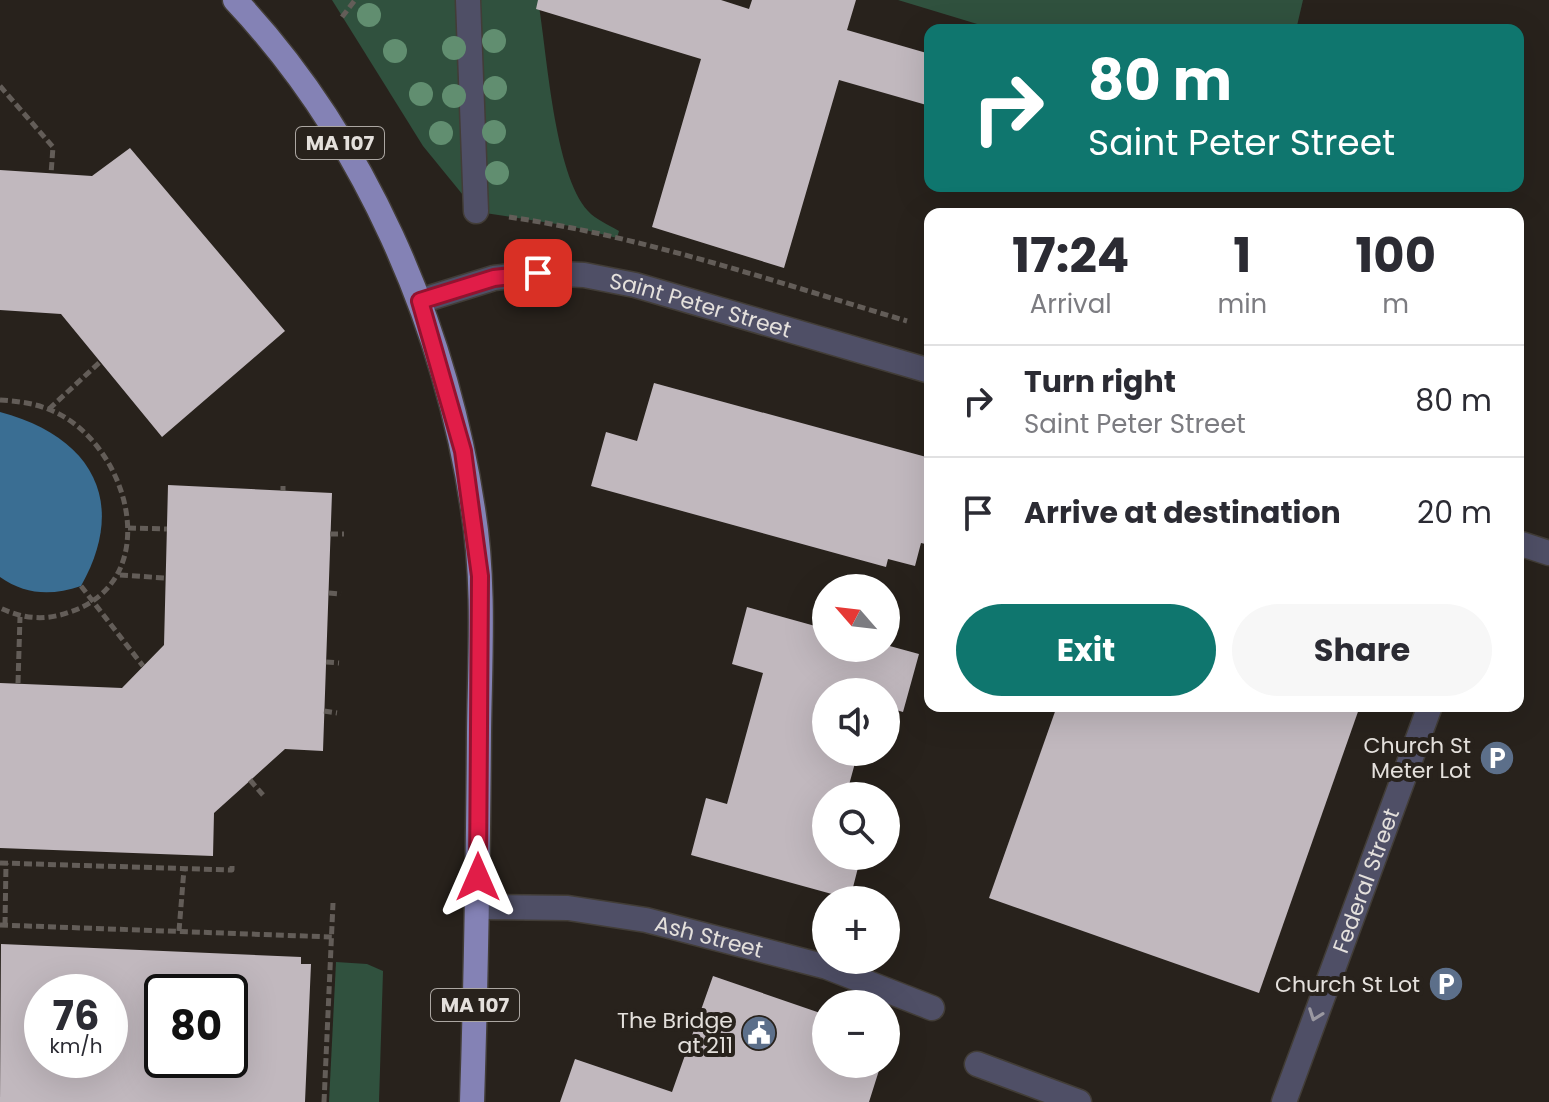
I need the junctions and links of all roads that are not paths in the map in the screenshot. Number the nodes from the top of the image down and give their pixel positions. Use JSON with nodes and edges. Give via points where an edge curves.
{"nodes":[{"id":1,"x":235,"y":0,"type":"edge"},
{"id":2,"x":468,"y":0,"type":"edge"},
{"id":3,"x":476,"y":211,"type":"dead end"},
{"id":4,"x":420,"y":301,"type":"junction"},
{"id":5,"x":924,"y":369,"type":"edge"},
{"id":6,"x":1524,"y":545,"type":"edge"},
{"id":7,"x":1549,"y":553,"type":"edge"},
{"id":8,"x":1428,"y":712,"type":"edge"},
{"id":9,"x":478,"y":907,"type":"junction"},
{"id":10,"x":932,"y":1008,"type":"dead end"},
{"id":11,"x":977,"y":1064,"type":"dead end"},
{"id":12,"x":472,"y":1102,"type":"edge"},
{"id":13,"x":1079,"y":1102,"type":"edge"},
{"id":14,"x":1284,"y":1102,"type":"edge"}],
"edges":[{"from":1,"to":4,"type":"highway","number":"MA 107","via":[[299,80],[348,154]]},
{"from":2,"to":3,"type":"street"},
{"from":4,"to":5,"type":"street","name":"Saint Peter Street","via":[[494,278],[584,275]]},
{"from":4,"to":9,"type":"highway","number":"MA 107","via":[[463,451],[480,576]]},
{"from":6,"to":7,"type":"street"},
{"from":8,"to":14,"type":"street","name":"Federal Street","one_way":true},
{"from":9,"to":10,"type":"street","name":"Ash Street","via":[[568,908],[646,920],[802,960]]},
{"from":9,"to":12,"type":"highway","number":"MA 107"},
{"from":11,"to":13,"type":"street"}]}
